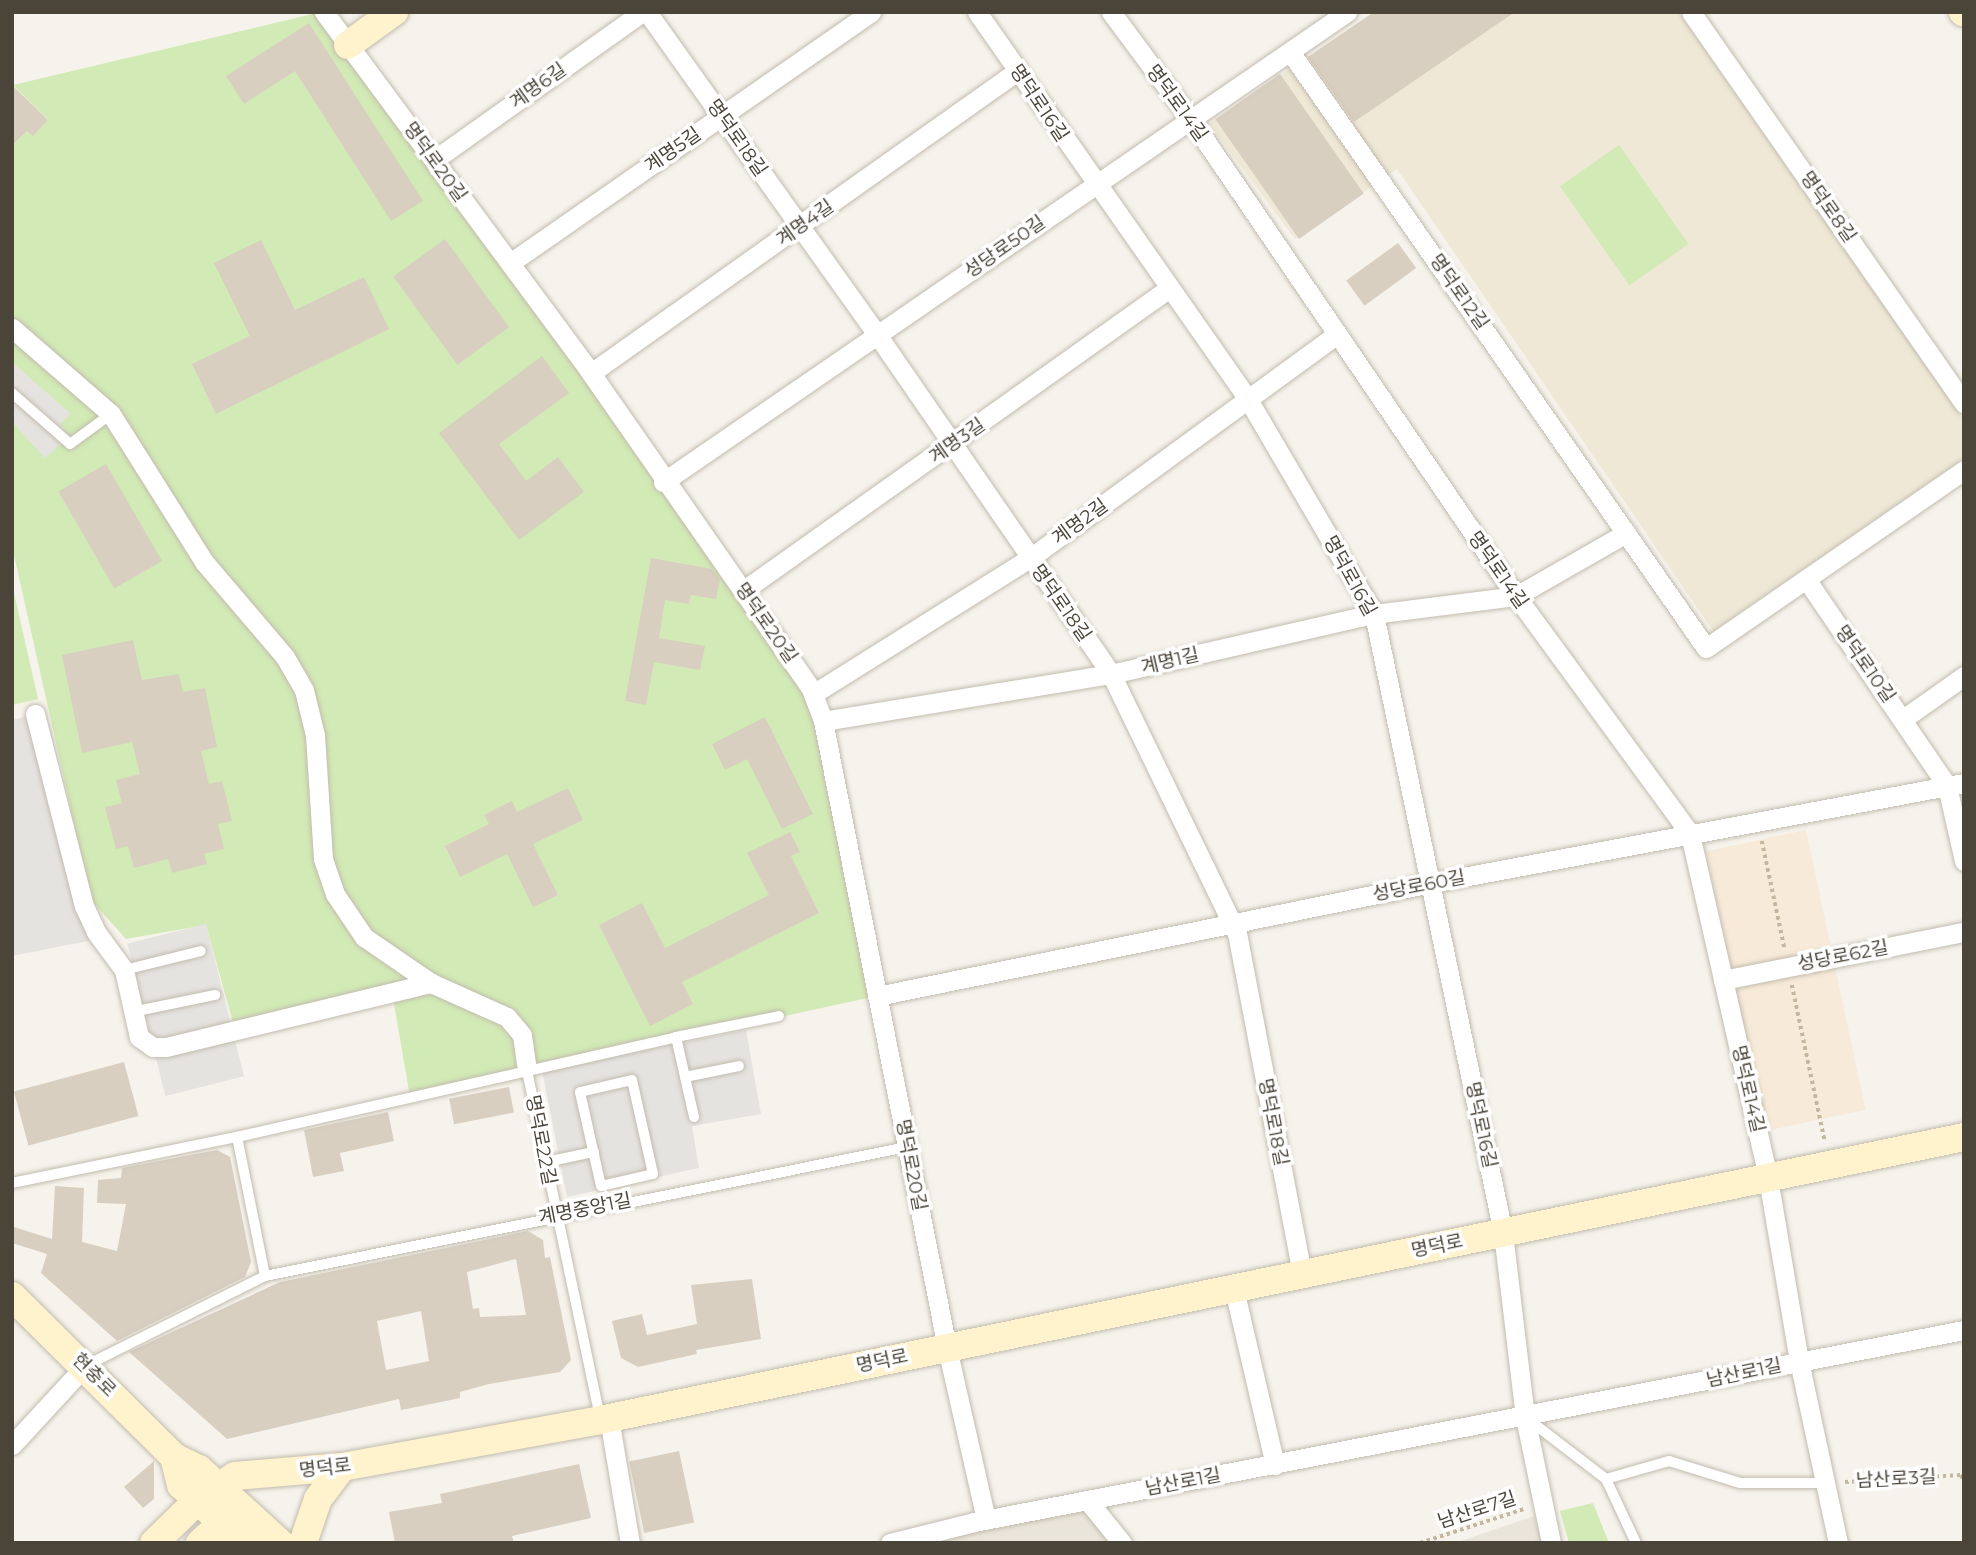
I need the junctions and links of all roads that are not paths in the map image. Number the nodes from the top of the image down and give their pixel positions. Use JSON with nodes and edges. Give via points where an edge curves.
{"nodes":[{"id":1,"x":324,"y":12,"type":"edge"},
{"id":2,"x":394,"y":12,"type":"edge"},
{"id":3,"x":644,"y":12,"type":"edge"},
{"id":4,"x":871,"y":12,"type":"edge"},
{"id":5,"x":977,"y":12,"type":"edge"},
{"id":6,"x":1111,"y":12,"type":"edge"},
{"id":7,"x":1347,"y":12,"type":"edge"},
{"id":8,"x":1691,"y":12,"type":"edge"},
{"id":9,"x":348,"y":45,"type":"junction"},
{"id":10,"x":1291,"y":53,"type":"junction"},
{"id":11,"x":1017,"y":71,"type":"junction"},
{"id":12,"x":722,"y":116,"type":"junction"},
{"id":13,"x":1192,"y":121,"type":"junction"},
{"id":14,"x":434,"y":160,"type":"junction"},
{"id":15,"x":1094,"y":183,"type":"junction"},
{"id":16,"x":799,"y":228,"type":"junction"},
{"id":17,"x":510,"y":263,"type":"junction"},
{"id":18,"x":1168,"y":289,"type":"junction"},
{"id":19,"x":12,"y":328,"type":"edge"},
{"id":20,"x":1337,"y":334,"type":"junction"},
{"id":21,"x":878,"y":336,"type":"junction"},
{"id":22,"x":591,"y":373,"type":"junction"},
{"id":23,"x":12,"y":393,"type":"edge"},
{"id":24,"x":1249,"y":401,"type":"junction"},
{"id":25,"x":1964,"y":403,"type":"edge"},
{"id":26,"x":111,"y":414,"type":"junction"},
{"id":27,"x":953,"y":444,"type":"junction"},
{"id":28,"x":1964,"y":470,"type":"edge"},
{"id":29,"x":663,"y":482,"type":"junction"},
{"id":30,"x":1626,"y":533,"type":"junction"},
{"id":31,"x":1030,"y":558,"type":"junction"},
{"id":32,"x":1806,"y":579,"type":"junction"},
{"id":33,"x":744,"y":590,"type":"junction"},
{"id":34,"x":1516,"y":596,"type":"junction"},
{"id":35,"x":1374,"y":614,"type":"junction"},
{"id":36,"x":1111,"y":674,"type":"junction"},
{"id":37,"x":1964,"y":676,"type":"edge"},
{"id":38,"x":813,"y":694,"type":"junction"},
{"id":39,"x":35,"y":714,"type":"dead end"},
{"id":40,"x":1903,"y":719,"type":"junction"},
{"id":41,"x":823,"y":721,"type":"junction"},
{"id":42,"x":1955,"y":785,"type":"edge"},
{"id":43,"x":1690,"y":834,"type":"junction"},
{"id":44,"x":1964,"y":861,"type":"edge"},
{"id":45,"x":1431,"y":883,"type":"junction"},
{"id":46,"x":1232,"y":922,"type":"junction"},
{"id":47,"x":1964,"y":932,"type":"edge"},
{"id":48,"x":201,"y":951,"type":"dead end"},
{"id":49,"x":124,"y":970,"type":"junction"},
{"id":50,"x":1723,"y":980,"type":"junction"},
{"id":51,"x":431,"y":983,"type":"junction"},
{"id":52,"x":215,"y":995,"type":"dead end"},
{"id":53,"x":877,"y":996,"type":"junction"},
{"id":54,"x":131,"y":1012,"type":"junction"},
{"id":55,"x":779,"y":1016,"type":"dead end"},
{"id":56,"x":676,"y":1037,"type":"junction"},
{"id":57,"x":739,"y":1066,"type":"dead end"},
{"id":58,"x":527,"y":1068,"type":"junction"},
{"id":59,"x":685,"y":1077,"type":"junction"},
{"id":60,"x":694,"y":1117,"type":"dead end"},
{"id":61,"x":237,"y":1137,"type":"junction"},
{"id":62,"x":1964,"y":1137,"type":"edge"},
{"id":63,"x":907,"y":1147,"type":"junction"},
{"id":64,"x":594,"y":1152,"type":"junction"},
{"id":65,"x":546,"y":1162,"type":"junction"},
{"id":66,"x":1768,"y":1178,"type":"junction"},
{"id":67,"x":12,"y":1182,"type":"edge"},
{"id":68,"x":556,"y":1214,"type":"junction"},
{"id":69,"x":1503,"y":1233,"type":"junction"},
{"id":70,"x":1302,"y":1274,"type":"junction"},
{"id":71,"x":265,"y":1276,"type":"junction"},
{"id":72,"x":1234,"y":1289,"type":"junction"},
{"id":73,"x":12,"y":1296,"type":"edge"},
{"id":74,"x":1964,"y":1330,"type":"edge"},
{"id":75,"x":947,"y":1348,"type":"junction"},
{"id":76,"x":1799,"y":1362,"type":"junction"},
{"id":77,"x":85,"y":1366,"type":"junction"},
{"id":78,"x":1525,"y":1417,"type":"junction"},
{"id":79,"x":605,"y":1419,"type":"junction"},
{"id":80,"x":12,"y":1445,"type":"edge"},
{"id":81,"x":1275,"y":1465,"type":"junction"},
{"id":82,"x":342,"y":1467,"type":"junction"},
{"id":83,"x":258,"y":1476,"type":"junction"},
{"id":84,"x":1606,"y":1479,"type":"junction"},
{"id":85,"x":1825,"y":1483,"type":"junction"},
{"id":86,"x":207,"y":1493,"type":"junction"},
{"id":87,"x":1088,"y":1501,"type":"junction"},
{"id":88,"x":231,"y":1515,"type":"junction"},
{"id":89,"x":986,"y":1520,"type":"junction"},
{"id":90,"x":154,"y":1543,"type":"edge"},
{"id":91,"x":200,"y":1543,"type":"edge"},
{"id":92,"x":244,"y":1543,"type":"edge"},
{"id":93,"x":280,"y":1543,"type":"edge"},
{"id":94,"x":303,"y":1543,"type":"edge"},
{"id":95,"x":630,"y":1543,"type":"edge"},
{"id":96,"x":890,"y":1543,"type":"edge"},
{"id":97,"x":1122,"y":1543,"type":"edge"},
{"id":98,"x":1551,"y":1543,"type":"edge"},
{"id":99,"x":1636,"y":1543,"type":"edge"},
{"id":100,"x":1838,"y":1543,"type":"edge"}],
"edges":[{"from":1,"to":9,"type":"street","name":"명덕로20길"},
{"from":2,"to":9,"type":"main road"},
{"from":3,"to":12,"type":"street","name":"명덕로18길"},
{"from":3,"to":14,"type":"street","name":"계명6길"},
{"from":4,"to":12,"type":"street","name":"계명5길"},
{"from":5,"to":11,"type":"street","name":"명덕로16길"},
{"from":6,"to":13,"type":"street","name":"명덕로14길"},
{"from":7,"to":10,"type":"street","name":"성당로50길"},
{"from":8,"to":25,"type":"street","name":"명덕로8길"},
{"from":9,"to":14,"type":"street","name":"명덕로20길"},
{"from":10,"to":13,"type":"street","name":"성당로50길"},
{"from":10,"to":30,"type":"street","name":"명덕로12길"},
{"from":11,"to":15,"type":"street","name":"명덕로16길"},
{"from":11,"to":16,"type":"street","name":"계명4길"},
{"from":12,"to":16,"type":"street","name":"명덕로18길"},
{"from":12,"to":17,"type":"street","name":"계명5길"},
{"from":13,"to":15,"type":"street","name":"성당로50길"},
{"from":13,"to":20,"type":"street","name":"명덕로14길"},
{"from":14,"to":17,"type":"street","name":"명덕로20길"},
{"from":15,"to":18,"type":"street","name":"명덕로16길"},
{"from":15,"to":21,"type":"street","name":"성당로50길"},
{"from":16,"to":21,"type":"street","name":"명덕로18길"},
{"from":16,"to":22,"type":"street","name":"계명4길"},
{"from":17,"to":22,"type":"street","name":"명덕로20길"},
{"from":18,"to":24,"type":"street","name":"명덕로16길"},
{"from":18,"to":27,"type":"street","name":"계명3길"},
{"from":19,"to":26,"type":"street"},
{"from":20,"to":24,"type":"street","name":"계명2길"},
{"from":20,"to":34,"type":"street","name":"명덕로14길"},
{"from":21,"to":27,"type":"street","name":"명덕로18길"},
{"from":21,"to":29,"type":"street","name":"성당로50길"},
{"from":22,"to":29,"type":"street","name":"명덕로20길"},
{"from":23,"to":26,"type":"lane","via":[[70,444]]},
{"from":24,"to":31,"type":"street","name":"계명2길"},
{"from":24,"to":35,"type":"street","name":"명덕로16길"},
{"from":26,"to":51,"type":"street","via":[[205,563],[285,657],[304,690],[315,735],[323,859],[335,894],[364,937]]},
{"from":27,"to":31,"type":"street","name":"명덕로18길"},
{"from":27,"to":33,"type":"street","name":"계명3길"},
{"from":28,"to":32,"type":"street"},
{"from":29,"to":33,"type":"street","name":"명덕로20길"},
{"from":30,"to":32,"type":"street","name":"명덕로12길","via":[[1706,648]]},
{"from":30,"to":34,"type":"street"},
{"from":31,"to":36,"type":"street","name":"명덕로18길"},
{"from":31,"to":38,"type":"street","name":"계명2길"},
{"from":32,"to":40,"type":"street","name":"명덕로10길"},
{"from":33,"to":38,"type":"street","name":"명덕로20길"},
{"from":34,"to":35,"type":"street","name":"계명1길"},
{"from":34,"to":43,"type":"street","name":"명덕로14길"},
{"from":35,"to":36,"type":"street","name":"계명1길"},
{"from":35,"to":45,"type":"street","name":"명덕로16길"},
{"from":36,"to":41,"type":"street","name":"계명1길"},
{"from":36,"to":46,"type":"street","name":"명덕로18길"},
{"from":37,"to":40,"type":"street"},
{"from":38,"to":41,"type":"street","name":"명덕로20길"},
{"from":39,"to":49,"type":"street","via":[[84,906],[96,932]]},
{"from":40,"to":42,"type":"street","name":"명덕로10길"},
{"from":41,"to":53,"type":"street","name":"명덕로20길"},
{"from":42,"to":43,"type":"street","name":"성당로60길"},
{"from":42,"to":44,"type":"street","name":"명덕로10길"},
{"from":43,"to":45,"type":"street","name":"성당로60길"},
{"from":43,"to":50,"type":"street","name":"명덕로14길"},
{"from":45,"to":46,"type":"street","name":"성당로60길"},
{"from":45,"to":69,"type":"street","name":"명덕로16길"},
{"from":46,"to":53,"type":"street","name":"성당로60길"},
{"from":46,"to":70,"type":"street","name":"명덕로18길"},
{"from":47,"to":50,"type":"street","name":"성당로62길"},
{"from":48,"to":49,"type":"lane"},
{"from":49,"to":54,"type":"street"},
{"from":50,"to":66,"type":"street","name":"명덕로14길"},
{"from":51,"to":54,"type":"street","via":[[166,1047],[153,1047],[139,1037]]},
{"from":51,"to":58,"type":"street","via":[[507,1017],[523,1035]]},
{"from":52,"to":54,"type":"lane"},
{"from":53,"to":63,"type":"street","name":"명덕로20길"},
{"from":55,"to":56,"type":"lane"},
{"from":56,"to":58,"type":"lane"},
{"from":56,"to":59,"type":"lane"},
{"from":57,"to":59,"type":"lane"},
{"from":58,"to":61,"type":"lane"},
{"from":58,"to":65,"type":"lane","name":"명덕로22길"},
{"from":59,"to":60,"type":"lane"},
{"from":61,"to":67,"type":"lane"},
{"from":61,"to":71,"type":"lane"},
{"from":62,"to":66,"type":"main road","name":"명덕로"},
{"from":63,"to":68,"type":"lane","name":"계명중앙1길"},
{"from":63,"to":75,"type":"street","name":"명덕로20길"},
{"from":64,"to":64,"type":"lane","via":[[580,1092],[632,1080],[653,1174],[601,1186]]},
{"from":64,"to":65,"type":"lane"},
{"from":65,"to":68,"type":"lane","name":"명덕로22길"},
{"from":66,"to":69,"type":"main road","name":"명덕로"},
{"from":66,"to":76,"type":"street"},
{"from":68,"to":71,"type":"lane","name":"계명중앙1길"},
{"from":68,"to":79,"type":"lane","name":"명덕로22길"},
{"from":69,"to":70,"type":"main road","name":"명덕로"},
{"from":69,"to":78,"type":"street"},
{"from":70,"to":72,"type":"main road","name":"명덕로"},
{"from":71,"to":77,"type":"lane","name":"계명중앙1길"},
{"from":72,"to":75,"type":"main road","name":"명덕로"},
{"from":72,"to":81,"type":"street"},
{"from":73,"to":77,"type":"main road","name":"현충로"},
{"from":74,"to":76,"type":"street","name":"남산로1길"},
{"from":75,"to":79,"type":"main road","name":"명덕로"},
{"from":75,"to":89,"type":"street","name":"명덕로20길"},
{"from":76,"to":78,"type":"street","name":"남산로1길"},
{"from":76,"to":85,"type":"street","name":"남산로3길"},
{"from":77,"to":80,"type":"street"},
{"from":77,"to":86,"type":"main road","name":"현충로","via":[[174,1457],[181,1485]]},
{"from":78,"to":81,"type":"street","name":"남산로1길"},
{"from":78,"to":84,"type":"lane"},
{"from":78,"to":98,"type":"street"},
{"from":79,"to":82,"type":"main road","name":"명덕로"},
{"from":79,"to":95,"type":"street"},
{"from":81,"to":87,"type":"street","name":"남산로1길"},
{"from":82,"to":83,"type":"main road","name":"명덕로"},
{"from":82,"to":94,"type":"main road","via":[[313,1509]]},
{"from":83,"to":86,"type":"main road","name":"명덕로","via":[[235,1476]]},
{"from":83,"to":88,"type":"main road","via":[[253,1495]]},
{"from":84,"to":85,"type":"lane","via":[[1669,1461],[1740,1483]]},
{"from":84,"to":99,"type":"lane"},
{"from":85,"to":100,"type":"street","name":"남산로3길"},
{"from":86,"to":88,"type":"main road","name":"현충로"},
{"from":86,"to":90,"type":"main road","name":"명덕로"},
{"from":87,"to":89,"type":"street","name":"남산로1길"},
{"from":87,"to":97,"type":"street"},
{"from":88,"to":91,"type":"main road"},
{"from":88,"to":92,"type":"main road"},
{"from":88,"to":93,"type":"main road"},
{"from":89,"to":96,"type":"street","name":"남산로1길"}]}
